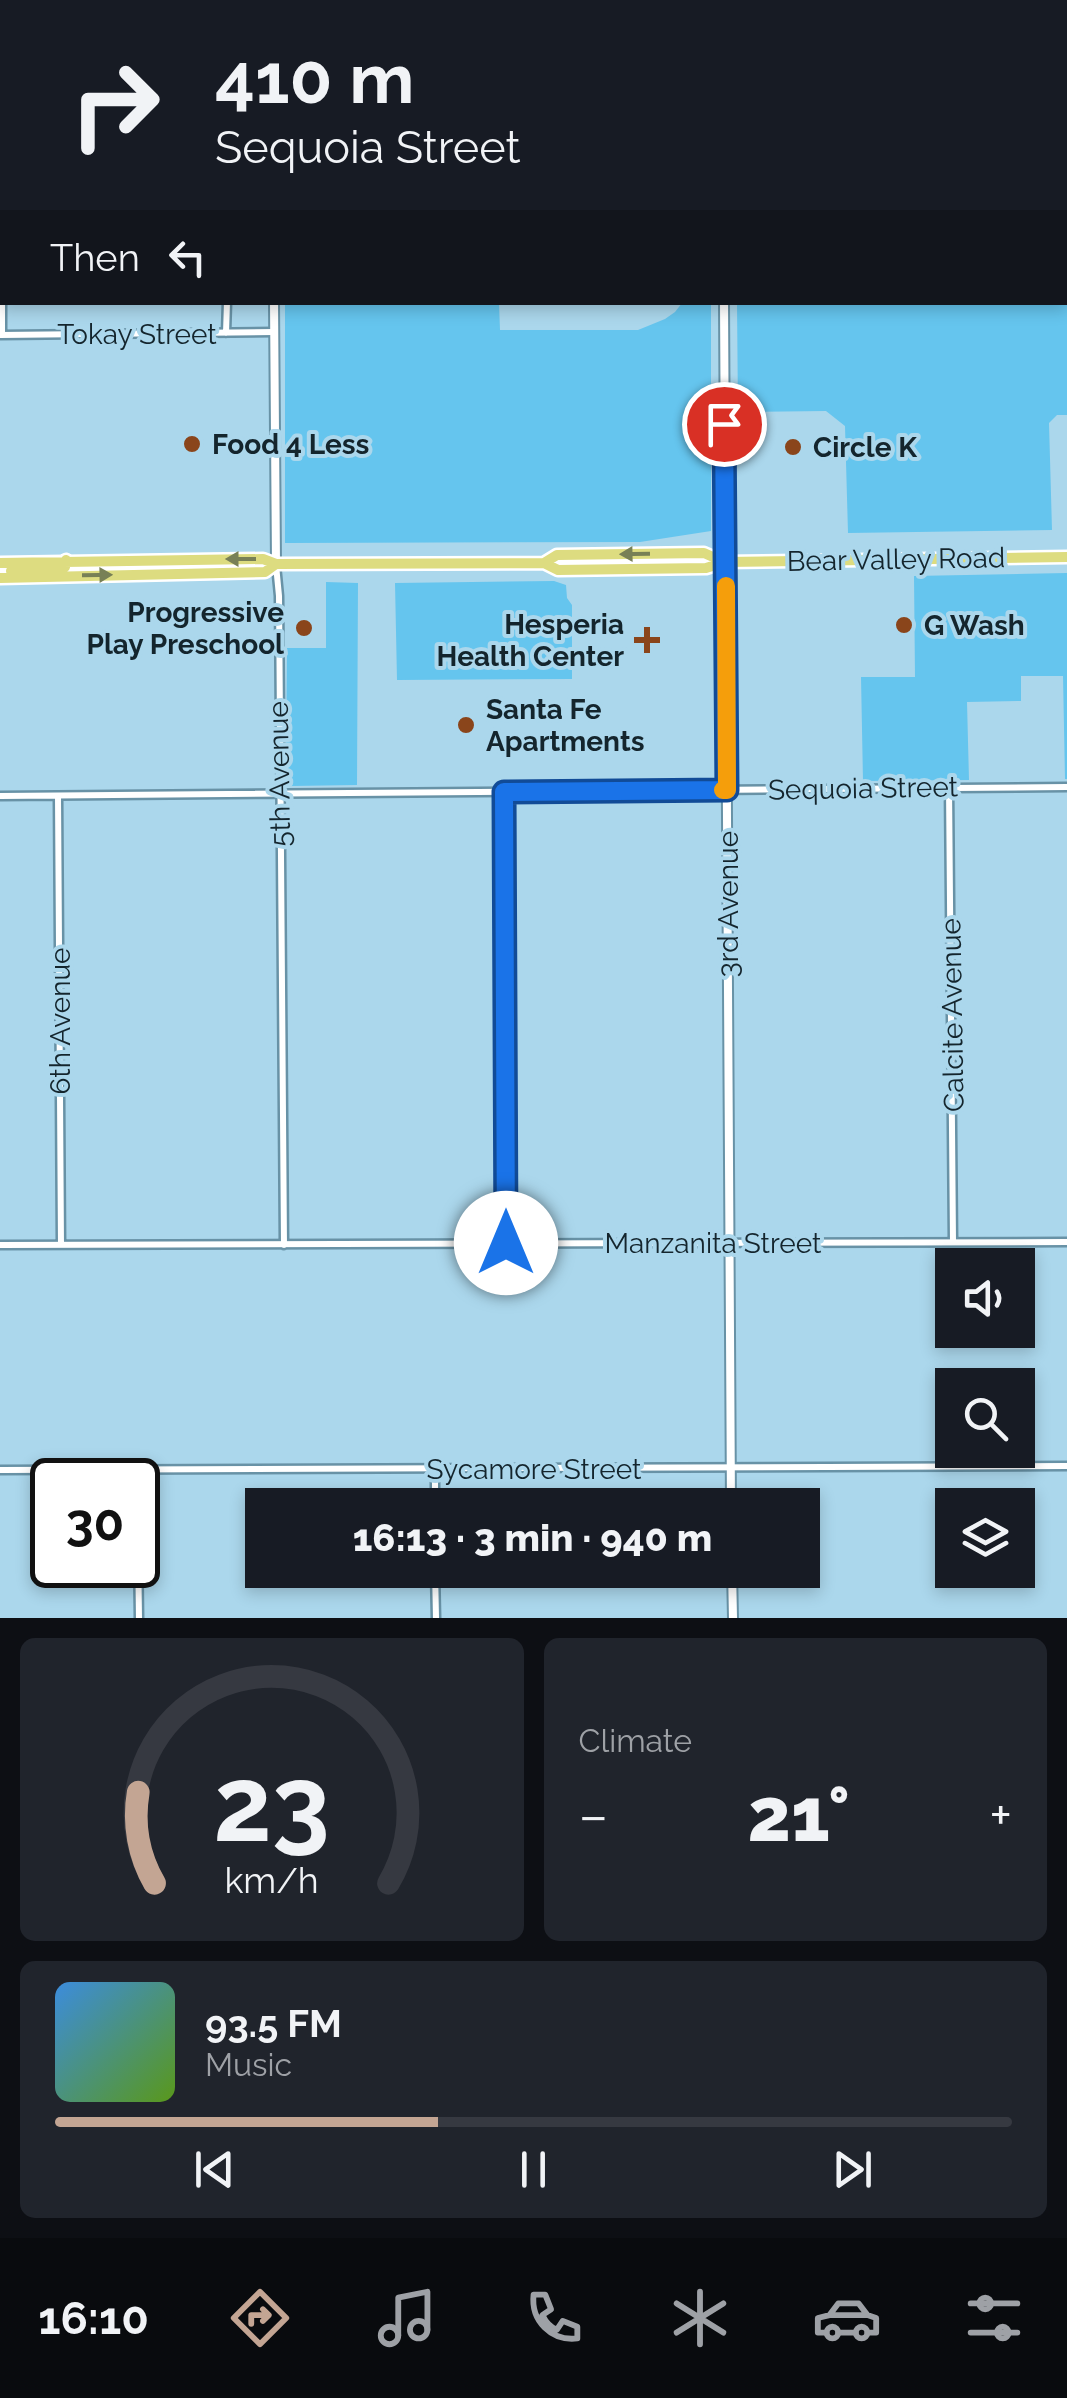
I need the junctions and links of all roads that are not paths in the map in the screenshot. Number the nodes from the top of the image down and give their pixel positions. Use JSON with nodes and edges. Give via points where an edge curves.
{"nodes":[{"id":1,"x":1,"y":305,"type":"edge"},
{"id":2,"x":227,"y":305,"type":"edge"},
{"id":3,"x":274,"y":305,"type":"edge"},
{"id":4,"x":724,"y":305,"type":"edge"},
{"id":5,"x":274,"y":332,"type":"junction"},
{"id":6,"x":226,"y":333,"type":"junction"},
{"id":7,"x":1,"y":335,"type":"edge"},
{"id":8,"x":1067,"y":557,"type":"edge"},
{"id":9,"x":66,"y":560,"type":"junction"},
{"id":10,"x":0,"y":562,"type":"edge"},
{"id":11,"x":725,"y":562,"type":"junction"},
{"id":12,"x":276,"y":564,"type":"junction"},
{"id":13,"x":0,"y":576,"type":"edge"},
{"id":14,"x":950,"y":787,"type":"junction"},
{"id":15,"x":1067,"y":787,"type":"edge"},
{"id":16,"x":727,"y":790,"type":"junction"},
{"id":17,"x":504,"y":792,"type":"junction"},
{"id":18,"x":280,"y":794,"type":"junction"},
{"id":19,"x":0,"y":796,"type":"edge"},
{"id":20,"x":58,"y":796,"type":"junction"},
{"id":21,"x":953,"y":1242,"type":"junction"},
{"id":22,"x":1067,"y":1242,"type":"edge"},
{"id":23,"x":506,"y":1243,"type":"junction"},
{"id":24,"x":729,"y":1243,"type":"junction"},
{"id":25,"x":0,"y":1245,"type":"edge"},
{"id":26,"x":61,"y":1245,"type":"junction"},
{"id":27,"x":284,"y":1245,"type":"junction"},
{"id":28,"x":1067,"y":1466,"type":"edge"},
{"id":29,"x":435,"y":1469,"type":"junction"},
{"id":30,"x":731,"y":1469,"type":"junction"},
{"id":31,"x":0,"y":1470,"type":"edge"},
{"id":32,"x":30,"y":1470,"type":"edge"},
{"id":33,"x":160,"y":1470,"type":"edge"},
{"id":34,"x":435,"y":1488,"type":"edge"},
{"id":35,"x":731,"y":1488,"type":"edge"},
{"id":36,"x":139,"y":1588,"type":"edge"},
{"id":37,"x":436,"y":1588,"type":"edge"},
{"id":38,"x":732,"y":1588,"type":"edge"},
{"id":39,"x":139,"y":1618,"type":"edge"},
{"id":40,"x":436,"y":1618,"type":"edge"},
{"id":41,"x":733,"y":1618,"type":"edge"}],
"edges":[{"from":1,"to":7,"type":"street"},
{"from":2,"to":6,"type":"street"},
{"from":3,"to":5,"type":"street","name":"5th Avenue"},
{"from":4,"to":11,"type":"street","name":"3rd Avenue"},
{"from":5,"to":6,"type":"street","name":"Tokay Street"},
{"from":5,"to":12,"type":"street","name":"5th Avenue"},
{"from":6,"to":7,"type":"street","name":"Tokay Street"},
{"from":8,"to":11,"type":"main road","name":"Bear Valley Road"},
{"from":9,"to":10,"type":"main road","name":"Bear Valley Road"},
{"from":12,"to":9,"type":"main road","name":"Bear Valley Road","one_way":true},
{"from":9,"to":13,"type":"main road","via":[[60,569]]},
{"from":11,"to":12,"type":"main road","name":"Bear Valley Road","via":[[706,568],[570,570],[544,563]]},
{"from":11,"to":16,"type":"street","name":"3rd Avenue"},
{"from":13,"to":12,"type":"main road","name":"Bear Valley Road","one_way":true,"via":[[265,572]]},
{"from":12,"to":18,"type":"street","name":"5th Avenue"},
{"from":14,"to":15,"type":"street","name":"Sequoia Street"},
{"from":14,"to":16,"type":"street","name":"Sequoia Street"},
{"from":14,"to":21,"type":"street","name":"Calcite Avenue"},
{"from":16,"to":17,"type":"street","name":"Sequoia Street"},
{"from":16,"to":24,"type":"street","name":"3rd Avenue"},
{"from":17,"to":18,"type":"street","name":"Sequoia Street"},
{"from":17,"to":23,"type":"street"},
{"from":18,"to":20,"type":"street","name":"Sequoia Street"},
{"from":18,"to":27,"type":"street","name":"5th Avenue"},
{"from":19,"to":20,"type":"street","name":"Sequoia Street"},
{"from":20,"to":26,"type":"street","name":"6th Avenue"},
{"from":21,"to":22,"type":"street","name":"Manzanita Street"},
{"from":21,"to":24,"type":"street","name":"Manzanita Street"},
{"from":23,"to":24,"type":"street","name":"Manzanita Street"},
{"from":23,"to":27,"type":"street","name":"Manzanita Street"},
{"from":24,"to":30,"type":"street","name":"3rd Avenue"},
{"from":25,"to":26,"type":"street","name":"Manzanita Street"},
{"from":26,"to":27,"type":"street","name":"Manzanita Street"},
{"from":28,"to":30,"type":"street","name":"Sycamore Street"},
{"from":29,"to":30,"type":"street","name":"Sycamore Street"},
{"from":29,"to":33,"type":"street","name":"Sycamore Street"},
{"from":29,"to":34,"type":"street"},
{"from":30,"to":35,"type":"street","name":"3rd Avenue"},
{"from":31,"to":32,"type":"street","name":"Sycamore Street"},
{"from":36,"to":39,"type":"street"},
{"from":37,"to":40,"type":"street"},
{"from":38,"to":41,"type":"street"}]}
